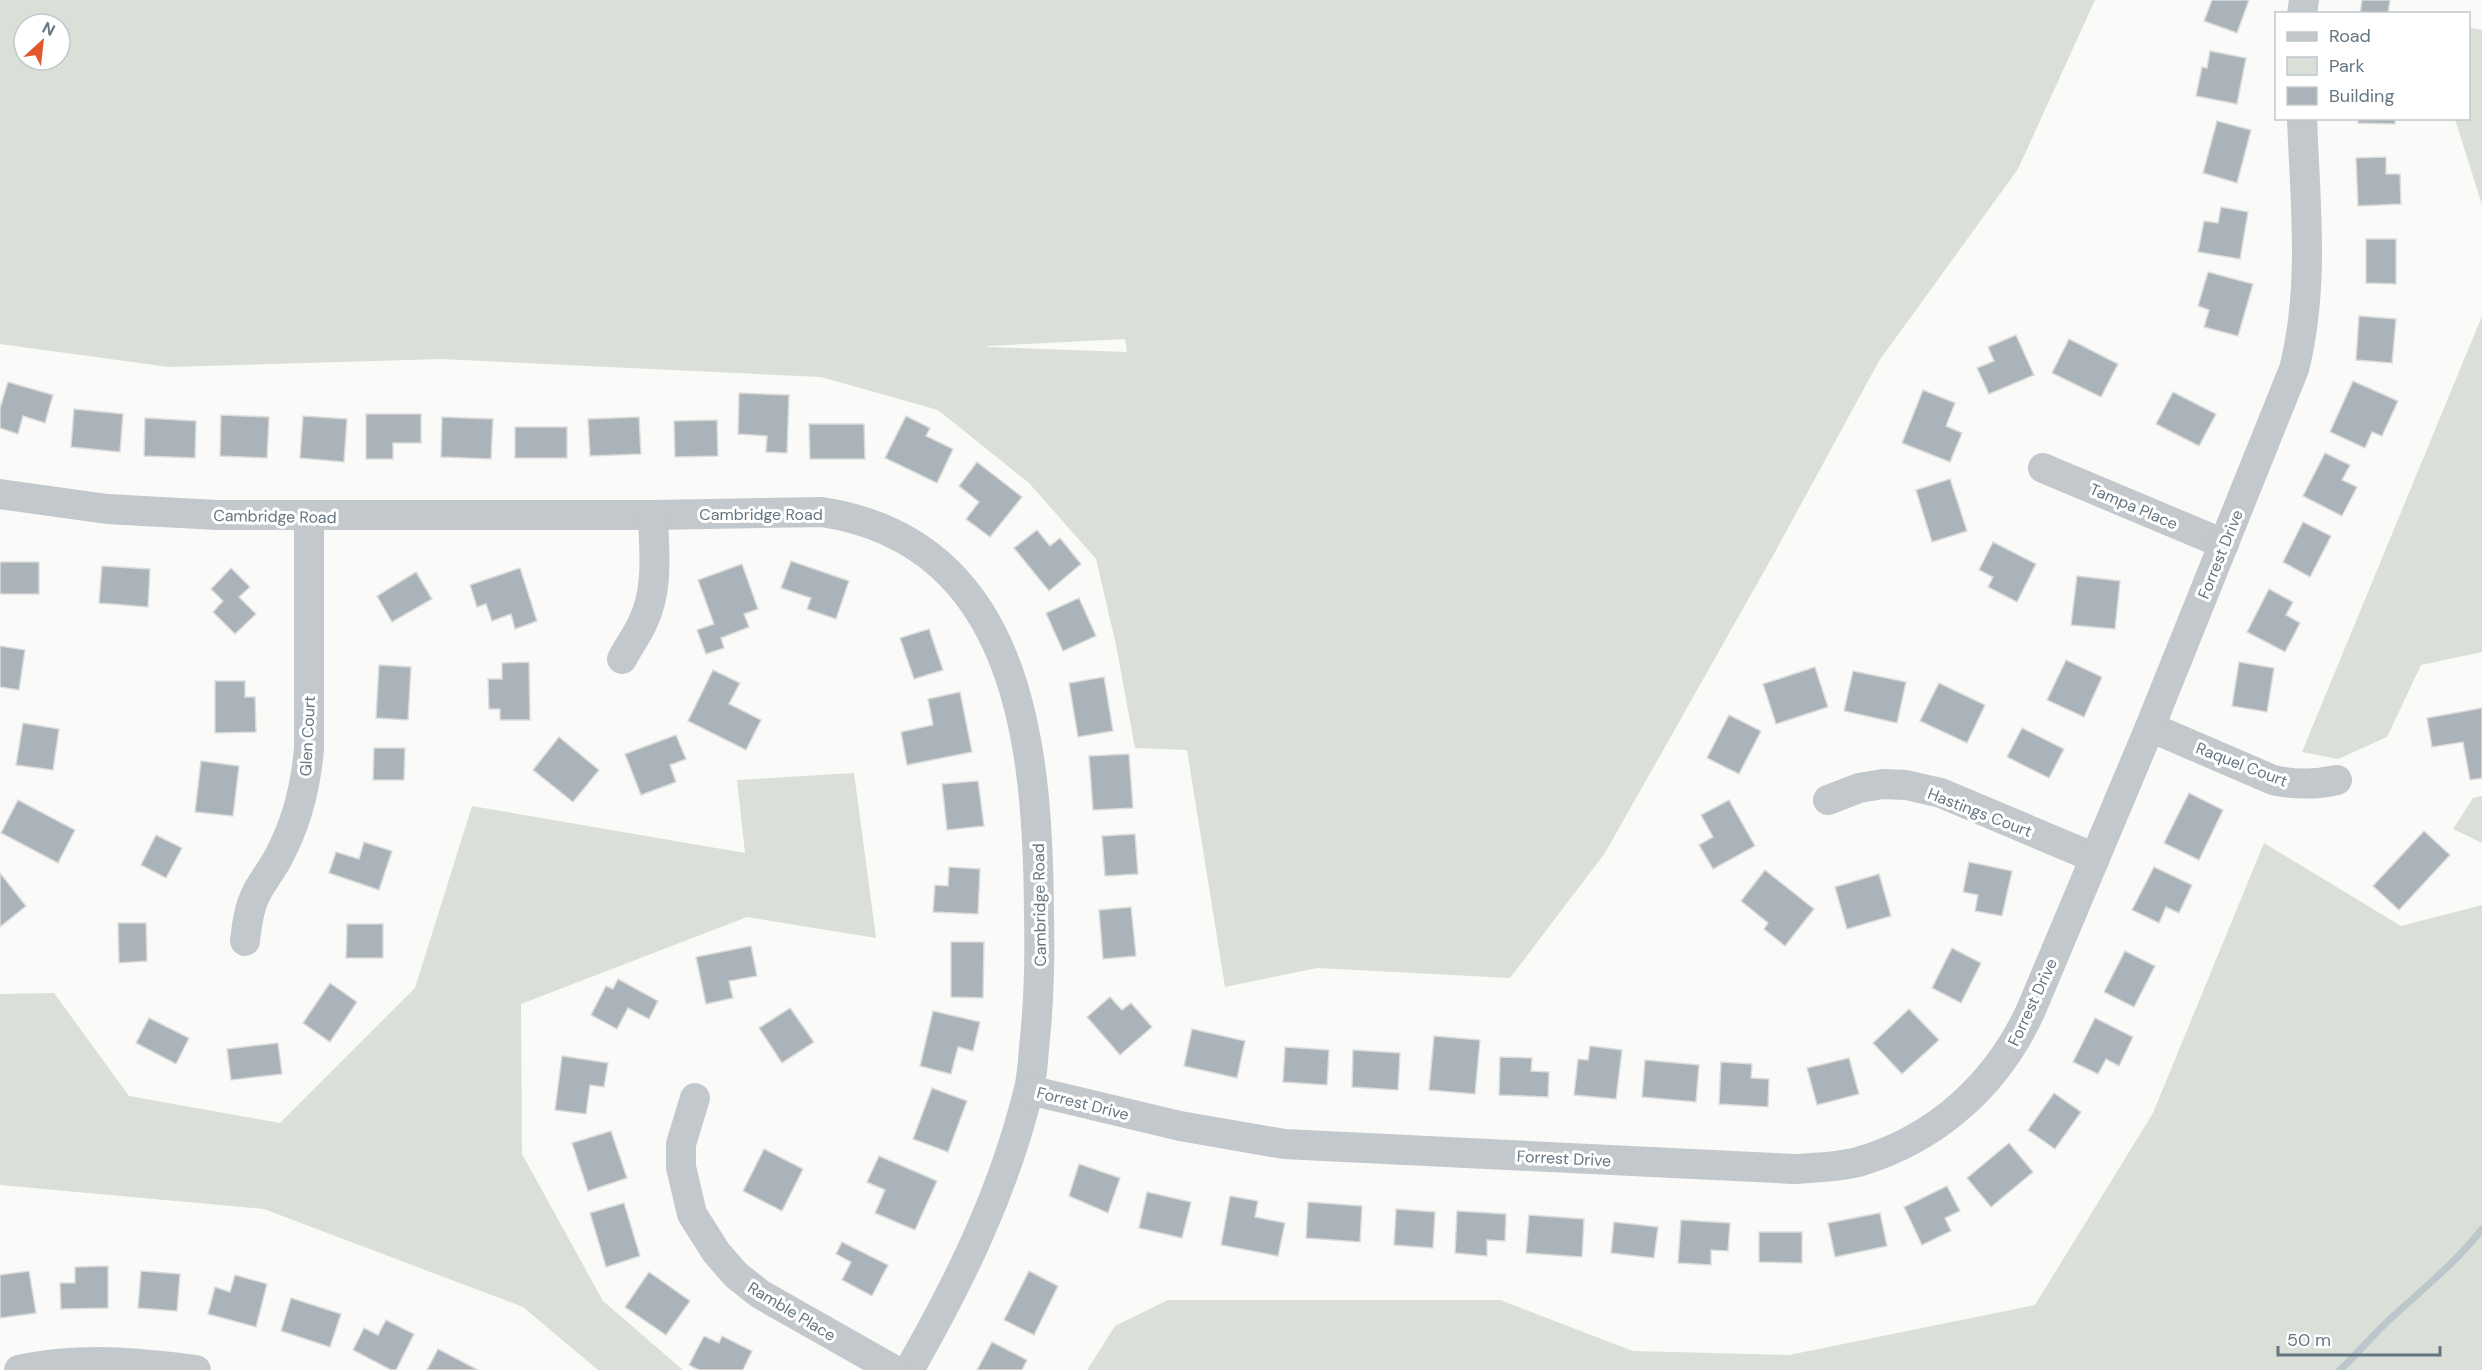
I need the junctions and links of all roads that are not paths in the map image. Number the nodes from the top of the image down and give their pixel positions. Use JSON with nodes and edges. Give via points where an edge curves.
{"nodes":[{"id":1,"x":2302,"y":120,"type":"edge"},
{"id":2,"x":2043,"y":468,"type":"dead end"},
{"id":3,"x":0,"y":494,"type":"edge"},
{"id":4,"x":653,"y":515,"type":"junction"},
{"id":5,"x":309,"y":517,"type":"junction"},
{"id":6,"x":2224,"y":544,"type":"junction"},
{"id":7,"x":622,"y":658,"type":"dead end"},
{"id":8,"x":2150,"y":727,"type":"junction"},
{"id":9,"x":2337,"y":780,"type":"dead end"},
{"id":10,"x":1828,"y":800,"type":"dead end"},
{"id":11,"x":2095,"y":858,"type":"junction"},
{"id":12,"x":245,"y":941,"type":"dead end"},
{"id":13,"x":1029,"y":1090,"type":"junction"},
{"id":14,"x":695,"y":1098,"type":"dead end"},
{"id":15,"x":19,"y":1370,"type":"edge"},
{"id":16,"x":196,"y":1370,"type":"edge"},
{"id":17,"x":894,"y":1370,"type":"edge"},
{"id":18,"x":909,"y":1370,"type":"edge"}],
"edges":[{"from":1,"to":6,"type":"street","name":"Forrest Drive","via":[[2308,288],[2301,343],[2285,394]]},
{"from":2,"to":6,"type":"street","name":"Tampa Place"},
{"from":3,"to":5,"type":"street","name":"Cambridge Road","via":[[141,512]]},
{"from":4,"to":5,"type":"street","name":"Cambridge Road"},
{"from":4,"to":7,"type":"street","via":[[651,598],[644,621]]},
{"from":4,"to":13,"type":"street","name":"Cambridge Road","via":[[822,512],[849,516],[885,529],[920,549],[955,578],[981,612],[1012,681],[1036,800],[1039,983]]},
{"from":5,"to":12,"type":"street","name":"Glen Court","via":[[307,775],[288,836],[256,893]]},
{"from":6,"to":8,"type":"street","name":"Forrest Drive"},
{"from":8,"to":9,"type":"street","name":"Raquel Court","via":[[2273,780],[2291,784]]},
{"from":8,"to":11,"type":"street","name":"Forrest Drive"},
{"from":10,"to":11,"type":"street","name":"Hastings Court","via":[[1859,788],[1906,785],[1941,794]]},
{"from":11,"to":13,"type":"street","name":"Forrest Drive","via":[[2021,1032],[1994,1072],[1968,1101],[1929,1131],[1856,1162],[1794,1169],[1284,1144],[1191,1128]]},
{"from":13,"to":18,"type":"street","name":"Cambridge Road","via":[[985,1223]]},
{"from":14,"to":17,"type":"street","name":"Ramble Place","via":[[681,1144],[681,1167],[692,1214],[716,1252],[760,1294]]},
{"from":15,"to":16,"type":"street","via":[[112,1362]]}]}
